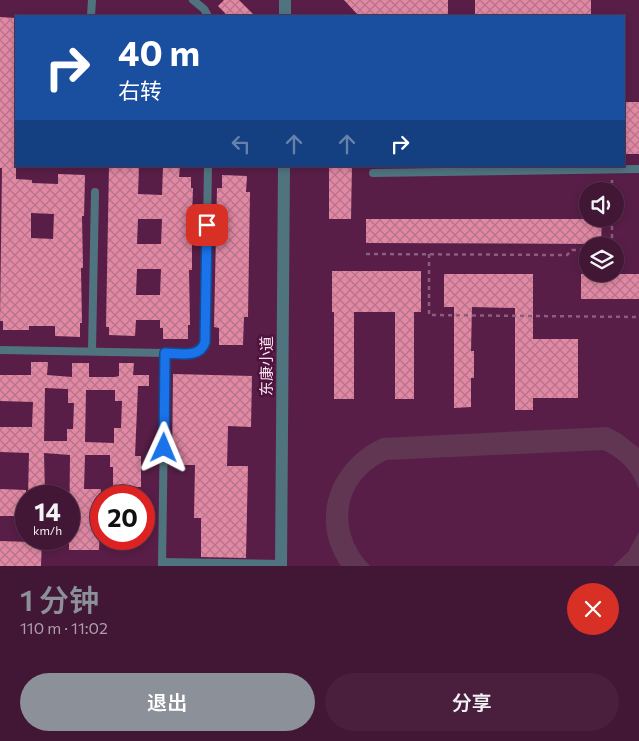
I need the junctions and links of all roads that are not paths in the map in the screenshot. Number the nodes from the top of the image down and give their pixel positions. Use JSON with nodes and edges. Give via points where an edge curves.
{"nodes":[{"id":1,"x":92,"y":0,"type":"edge"},
{"id":2,"x":193,"y":0,"type":"edge"},
{"id":3,"x":285,"y":0,"type":"edge"},
{"id":4,"x":91,"y":15,"type":"edge"},
{"id":5,"x":207,"y":15,"type":"edge"},
{"id":6,"x":285,"y":15,"type":"edge"},
{"id":7,"x":208,"y":167,"type":"edge"},
{"id":8,"x":284,"y":167,"type":"edge"},
{"id":9,"x":639,"y":169,"type":"edge"},
{"id":10,"x":373,"y":173,"type":"dead end"},
{"id":11,"x":95,"y":192,"type":"dead end"},
{"id":12,"x":0,"y":350,"type":"edge"},
{"id":13,"x":92,"y":351,"type":"junction"},
{"id":14,"x":165,"y":353,"type":"junction"},
{"id":15,"x":162,"y":564,"type":"edge"},
{"id":16,"x":282,"y":565,"type":"edge"}],
"edges":[{"from":1,"to":4,"type":"lane"},
{"from":2,"to":5,"type":"lane"},
{"from":3,"to":6,"type":"street"},
{"from":7,"to":14,"type":"lane","via":[[205,342],[194,354]]},
{"from":8,"to":16,"type":"street","name":"东康小道"},
{"from":9,"to":10,"type":"lane"},
{"from":11,"to":13,"type":"lane"},
{"from":12,"to":13,"type":"lane"},
{"from":13,"to":14,"type":"lane"},
{"from":14,"to":15,"type":"lane"},
{"from":15,"to":16,"type":"lane"}]}
